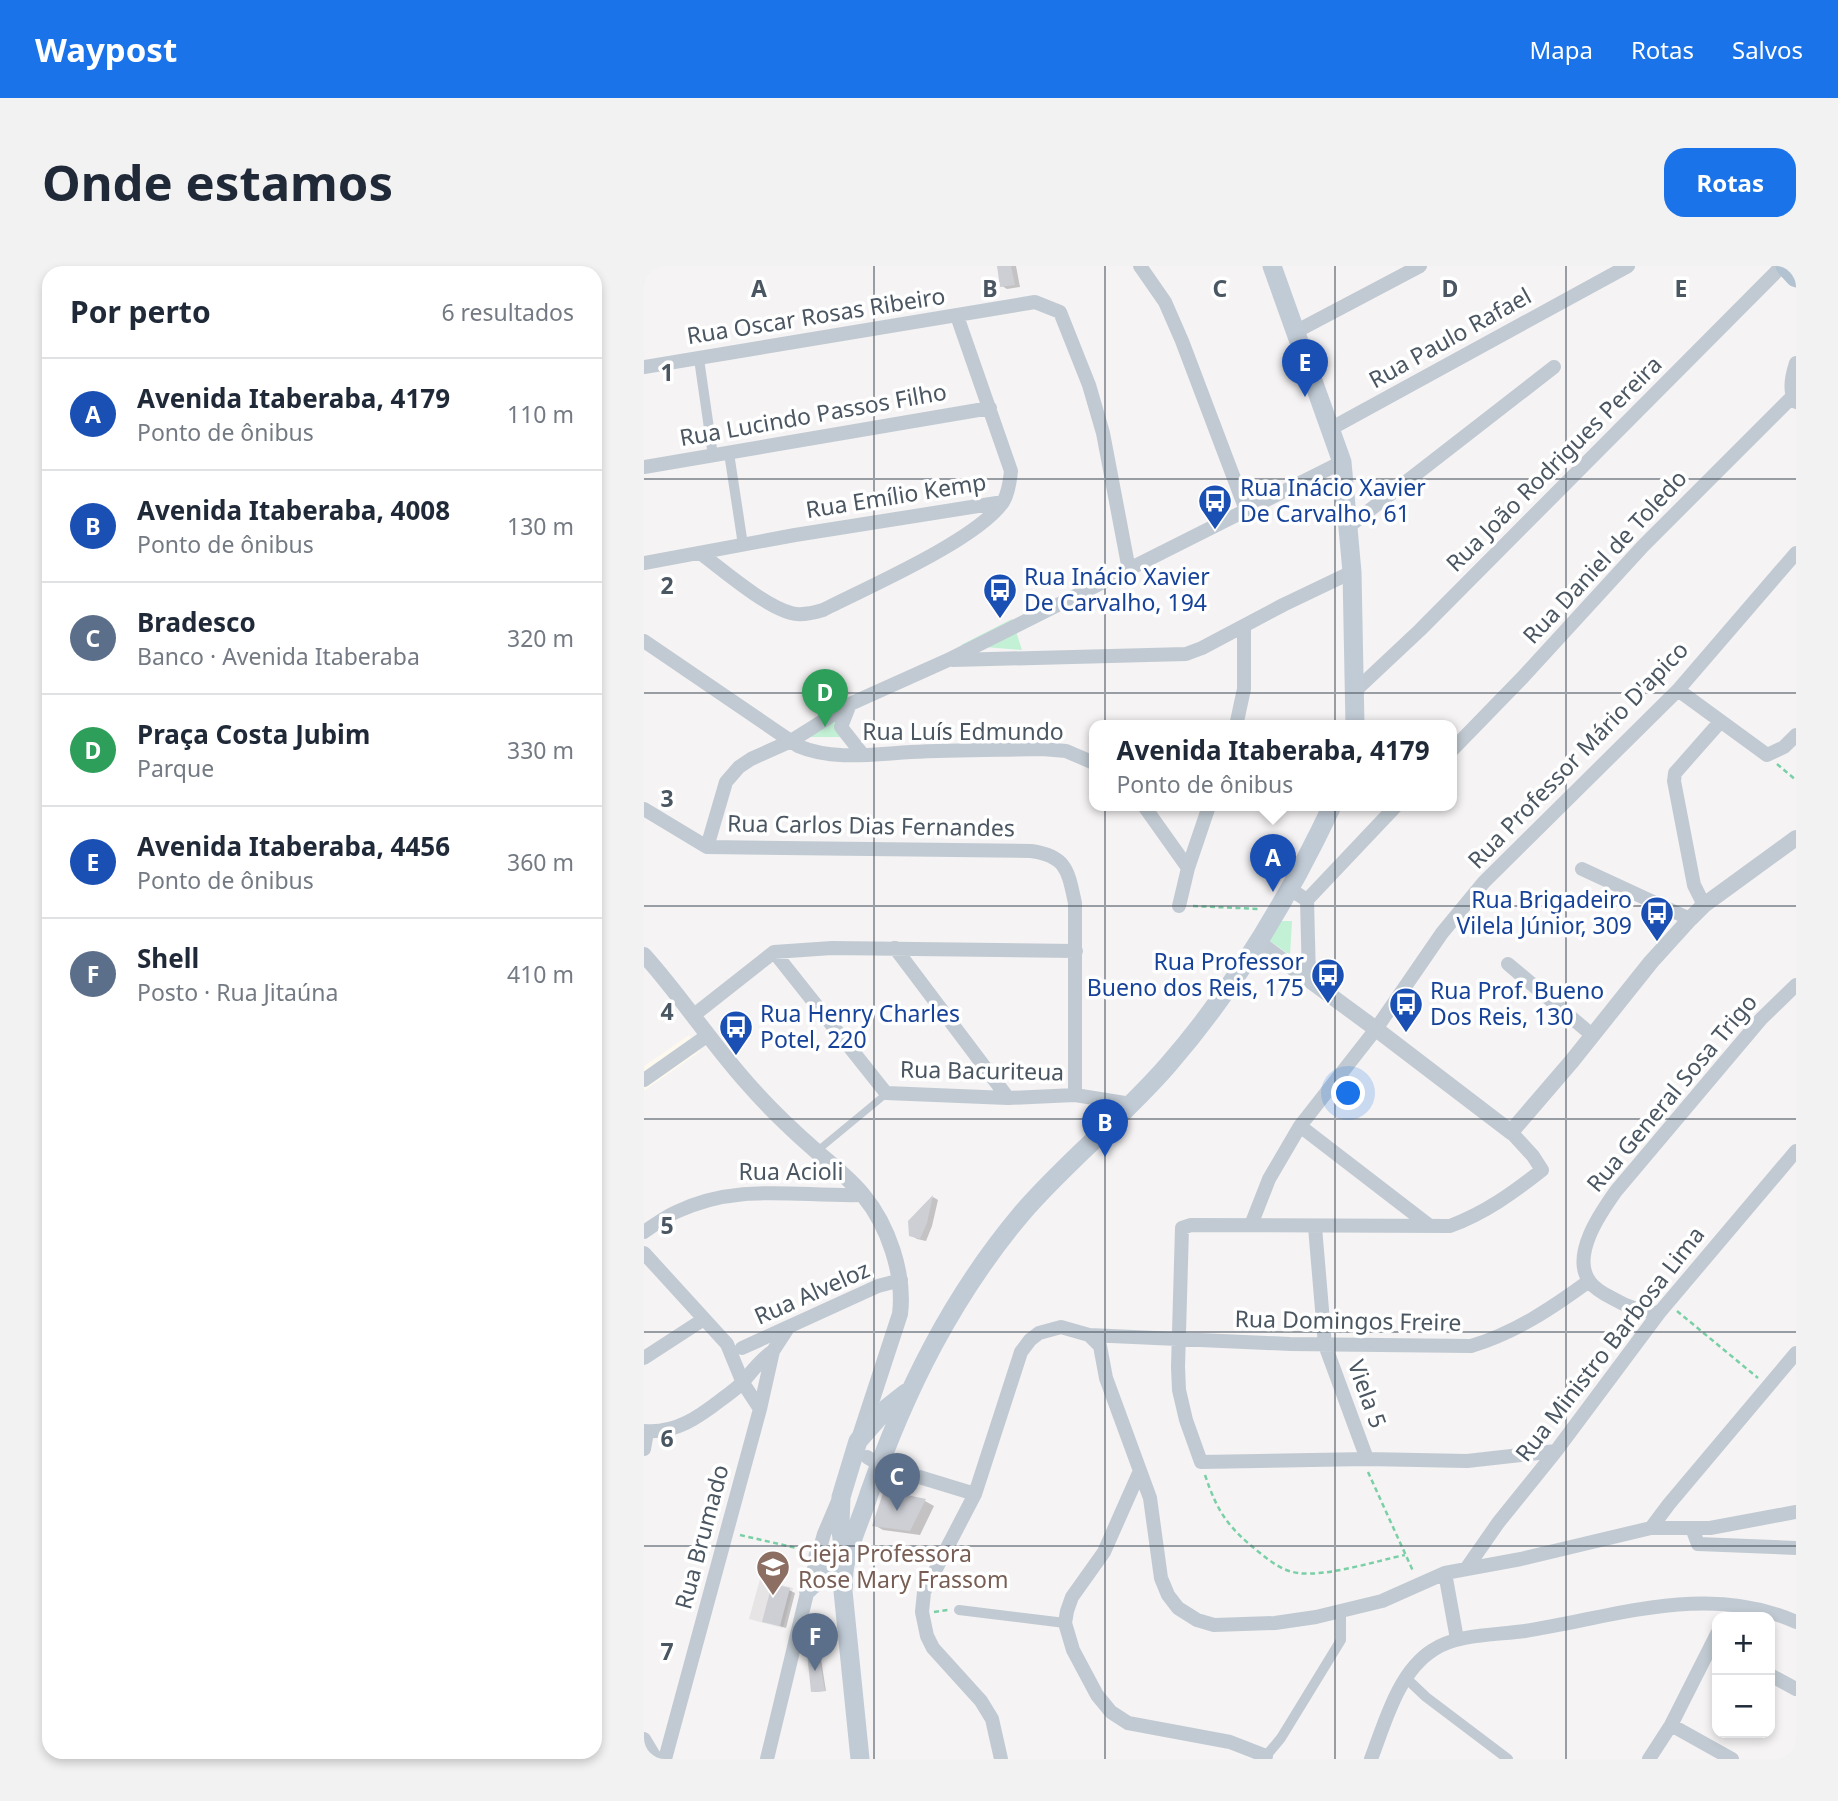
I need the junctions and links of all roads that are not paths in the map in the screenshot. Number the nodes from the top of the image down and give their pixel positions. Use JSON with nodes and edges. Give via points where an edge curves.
{"nodes":[{"id":1,"x":1140,"y":266,"type":"edge"},
{"id":2,"x":1272,"y":266,"type":"edge"},
{"id":3,"x":1420,"y":266,"type":"edge"},
{"id":4,"x":1628,"y":266,"type":"edge"},
{"id":5,"x":1784,"y":266,"type":"edge"},
{"id":6,"x":1796,"y":277,"type":"edge"},
{"id":7,"x":957,"y":316,"type":"junction"},
{"id":8,"x":1295,"y":332,"type":"junction"},
{"id":9,"x":699,"y":359,"type":"junction"},
{"id":10,"x":1796,"y":363,"type":"edge"},
{"id":11,"x":644,"y":367,"type":"edge"},
{"id":12,"x":1554,"y":367,"type":"dead end"},
{"id":13,"x":1794,"y":400,"type":"edge"},
{"id":14,"x":990,"y":408,"type":"junction"},
{"id":15,"x":1330,"y":429,"type":"junction"},
{"id":16,"x":729,"y":453,"type":"junction"},
{"id":17,"x":713,"y":456,"type":"junction"},
{"id":18,"x":1342,"y":462,"type":"junction"},
{"id":19,"x":644,"y":467,"type":"edge"},
{"id":20,"x":1003,"y":502,"type":"junction"},
{"id":21,"x":1246,"y":510,"type":"junction"},
{"id":22,"x":1348,"y":527,"type":"junction"},
{"id":23,"x":743,"y":545,"type":"junction"},
{"id":24,"x":700,"y":553,"type":"junction"},
{"id":25,"x":1796,"y":553,"type":"edge"},
{"id":26,"x":644,"y":563,"type":"edge"},
{"id":27,"x":1129,"y":570,"type":"junction"},
{"id":28,"x":1352,"y":572,"type":"junction"},
{"id":29,"x":1244,"y":626,"type":"junction"},
{"id":30,"x":644,"y":640,"type":"edge"},
{"id":31,"x":948,"y":660,"type":"junction"},
{"id":32,"x":1355,"y":691,"type":"junction"},
{"id":33,"x":1678,"y":691,"type":"junction"},
{"id":34,"x":850,"y":704,"type":"junction"},
{"id":35,"x":1237,"y":720,"type":"edge"},
{"id":36,"x":1355,"y":720,"type":"edge"},
{"id":37,"x":1720,"y":723,"type":"junction"},
{"id":38,"x":1796,"y":735,"type":"edge"},
{"id":39,"x":791,"y":741,"type":"junction"},
{"id":40,"x":1457,"y":744,"type":"edge"},
{"id":41,"x":863,"y":755,"type":"junction"},
{"id":42,"x":1089,"y":761,"type":"edge"},
{"id":43,"x":644,"y":809,"type":"edge"},
{"id":44,"x":1148,"y":811,"type":"edge"},
{"id":45,"x":1207,"y":811,"type":"edge"},
{"id":46,"x":1330,"y":811,"type":"edge"},
{"id":47,"x":1391,"y":811,"type":"edge"},
{"id":48,"x":1796,"y":838,"type":"edge"},
{"id":49,"x":707,"y":847,"type":"junction"},
{"id":50,"x":1188,"y":868,"type":"junction"},
{"id":51,"x":1582,"y":869,"type":"dead end"},
{"id":52,"x":1299,"y":895,"type":"junction"},
{"id":53,"x":1704,"y":905,"type":"junction"},
{"id":54,"x":1179,"y":906,"type":"road end"},
{"id":55,"x":1690,"y":919,"type":"junction"},
{"id":56,"x":1259,"y":943,"type":"junction"},
{"id":57,"x":895,"y":948,"type":"junction"},
{"id":58,"x":1076,"y":951,"type":"junction"},
{"id":59,"x":774,"y":952,"type":"junction"},
{"id":60,"x":645,"y":957,"type":"edge"},
{"id":61,"x":1508,"y":964,"type":"dead end"},
{"id":62,"x":1309,"y":979,"type":"junction"},
{"id":63,"x":1796,"y":985,"type":"edge"},
{"id":64,"x":694,"y":1015,"type":"junction"},
{"id":65,"x":1376,"y":1028,"type":"junction"},
{"id":66,"x":708,"y":1035,"type":"junction"},
{"id":67,"x":1592,"y":1035,"type":"junction"},
{"id":68,"x":644,"y":1080,"type":"edge"},
{"id":69,"x":887,"y":1093,"type":"junction"},
{"id":70,"x":1075,"y":1095,"type":"junction"},
{"id":71,"x":1007,"y":1098,"type":"junction"},
{"id":72,"x":1131,"y":1104,"type":"junction"},
{"id":73,"x":1300,"y":1126,"type":"junction"},
{"id":74,"x":1511,"y":1132,"type":"junction"},
{"id":75,"x":817,"y":1151,"type":"junction"},
{"id":76,"x":1796,"y":1151,"type":"edge"},
{"id":77,"x":863,"y":1195,"type":"junction"},
{"id":78,"x":1251,"y":1225,"type":"junction"},
{"id":79,"x":1430,"y":1226,"type":"junction"},
{"id":80,"x":1315,"y":1227,"type":"junction"},
{"id":81,"x":644,"y":1232,"type":"edge"},
{"id":82,"x":644,"y":1252,"type":"edge"},
{"id":83,"x":901,"y":1280,"type":"junction"},
{"id":84,"x":1589,"y":1281,"type":"junction"},
{"id":85,"x":1663,"y":1308,"type":"junction"},
{"id":86,"x":704,"y":1319,"type":"junction"},
{"id":87,"x":788,"y":1328,"type":"junction"},
{"id":88,"x":1089,"y":1335,"type":"junction"},
{"id":89,"x":1178,"y":1340,"type":"junction"},
{"id":90,"x":727,"y":1344,"type":"junction"},
{"id":91,"x":1325,"y":1345,"type":"junction"},
{"id":92,"x":742,"y":1348,"type":"junction"},
{"id":93,"x":773,"y":1351,"type":"junction"},
{"id":94,"x":1796,"y":1353,"type":"edge"},
{"id":95,"x":644,"y":1358,"type":"edge"},
{"id":96,"x":879,"y":1382,"type":"junction"},
{"id":97,"x":743,"y":1383,"type":"junction"},
{"id":98,"x":909,"y":1391,"type":"junction"},
{"id":99,"x":760,"y":1409,"type":"junction"},
{"id":100,"x":876,"y":1420,"type":"junction"},
{"id":101,"x":646,"y":1432,"type":"edge"},
{"id":102,"x":644,"y":1449,"type":"edge"},
{"id":103,"x":1556,"y":1451,"type":"junction"},
{"id":104,"x":868,"y":1454,"type":"junction"},
{"id":105,"x":1365,"y":1459,"type":"junction"},
{"id":106,"x":1139,"y":1473,"type":"junction"},
{"id":107,"x":975,"y":1494,"type":"junction"},
{"id":108,"x":841,"y":1497,"type":"junction"},
{"id":109,"x":1796,"y":1513,"type":"edge"},
{"id":110,"x":1651,"y":1528,"type":"junction"},
{"id":111,"x":1692,"y":1528,"type":"junction"},
{"id":112,"x":1796,"y":1548,"type":"edge"},
{"id":113,"x":818,"y":1555,"type":"junction"},
{"id":114,"x":1466,"y":1569,"type":"junction"},
{"id":115,"x":1445,"y":1573,"type":"junction"},
{"id":116,"x":844,"y":1575,"type":"junction"},
{"id":117,"x":808,"y":1589,"type":"junction"},
{"id":118,"x":959,"y":1610,"type":"road end"},
{"id":119,"x":1341,"y":1611,"type":"junction"},
{"id":120,"x":1730,"y":1611,"type":"edge"},
{"id":121,"x":1796,"y":1622,"type":"edge"},
{"id":122,"x":1065,"y":1623,"type":"junction"},
{"id":123,"x":1457,"y":1639,"type":"junction"},
{"id":124,"x":1711,"y":1656,"type":"edge"},
{"id":125,"x":1775,"y":1678,"type":"edge"},
{"id":126,"x":1406,"y":1679,"type":"junction"},
{"id":127,"x":1796,"y":1689,"type":"edge"},
{"id":128,"x":1671,"y":1725,"type":"junction"},
{"id":129,"x":644,"y":1739,"type":"edge"},
{"id":130,"x":1266,"y":1756,"type":"joint"},
{"id":131,"x":656,"y":1759,"type":"edge"},
{"id":132,"x":665,"y":1759,"type":"edge"},
{"id":133,"x":766,"y":1759,"type":"edge"},
{"id":134,"x":860,"y":1759,"type":"edge"},
{"id":135,"x":1001,"y":1759,"type":"edge"},
{"id":136,"x":1371,"y":1759,"type":"edge"},
{"id":137,"x":1508,"y":1759,"type":"edge"},
{"id":138,"x":1649,"y":1759,"type":"edge"},
{"id":139,"x":1732,"y":1759,"type":"edge"}],
"edges":[{"from":1,"to":21,"type":"street","via":[[1165,302],[1182,341]]},
{"from":2,"to":8,"type":"main road"},
{"from":3,"to":8,"type":"street"},
{"from":4,"to":15,"type":"street","name":"Rua Paulo Rafael"},
{"from":5,"to":6,"type":"main road"},
{"from":5,"to":32,"type":"street","name":"Rua João Rodrigues Pereira"},
{"from":7,"to":9,"type":"street","name":"Rua Oscar Rosas Ribeiro"},
{"from":7,"to":14,"type":"street","name":"Rua Emílio Kemp"},
{"from":7,"to":27,"type":"street","name":"Rua Oscar Rosas Ribeiro","via":[[1035,302],[1060,312],[1103,433]]},
{"from":8,"to":15,"type":"main road"},
{"from":9,"to":11,"type":"street","name":"Rua Oscar Rosas Ribeiro"},
{"from":9,"to":17,"type":"street"},
{"from":10,"to":13,"type":"street","via":[[1791,382]]},
{"from":12,"to":22,"type":"street"},
{"from":13,"to":40,"type":"street","name":"Rua Daniel de Toledo","via":[[1643,546]]},
{"from":14,"to":16,"type":"street","name":"Rua Lucindo Passos Filho"},
{"from":14,"to":20,"type":"street","name":"Rua Emílio Kemp","via":[[1011,471]]},
{"from":15,"to":18,"type":"main road"},
{"from":16,"to":17,"type":"street","name":"Rua Lucindo Passos Filho"},
{"from":16,"to":23,"type":"street"},
{"from":17,"to":19,"type":"street","name":"Rua Lucindo Passos Filho"},
{"from":18,"to":21,"type":"street"},
{"from":18,"to":22,"type":"main road"},
{"from":20,"to":23,"type":"street","name":"Rua Emílio Kemp"},
{"from":20,"to":24,"type":"street","via":[[985,521],[914,564],[807,614],[792,614],[769,603]]},
{"from":21,"to":27,"type":"street"},
{"from":22,"to":28,"type":"main road"},
{"from":23,"to":24,"type":"street","name":"Rua Emílio Kemp"},
{"from":24,"to":26,"type":"street","name":"Rua Emílio Kemp"},
{"from":25,"to":33,"type":"street","name":"Rua Professor Mário D'apico"},
{"from":27,"to":31,"type":"street"},
{"from":28,"to":29,"type":"street"},
{"from":28,"to":32,"type":"main road"},
{"from":29,"to":31,"type":"street","via":[[1202,648],[1174,656]]},
{"from":29,"to":35,"type":"street","via":[[1244,689]]},
{"from":30,"to":39,"type":"street","name":"Rua Luís Edmundo"},
{"from":31,"to":34,"type":"street"},
{"from":32,"to":36,"type":"main road"},
{"from":33,"to":37,"type":"street"},
{"from":33,"to":65,"type":"street","name":"Rua Professor Mário D'apico","via":[[1484,882]]},
{"from":34,"to":39,"type":"street"},
{"from":34,"to":41,"type":"street","via":[[841,727]]},
{"from":37,"to":38,"type":"street","via":[[1767,755]]},
{"from":37,"to":53,"type":"street","via":[[1675,773],[1674,782],[1694,885]]},
{"from":39,"to":41,"type":"street","name":"Rua Luís Edmundo","via":[[810,751]]},
{"from":39,"to":49,"type":"street","via":[[738,767],[726,782]]},
{"from":41,"to":42,"type":"street","name":"Rua Luís Edmundo","via":[[1042,750],[1066,751]]},
{"from":43,"to":49,"type":"street","name":"Rua Carlos Dias Fernandes"},
{"from":44,"to":50,"type":"street"},
{"from":45,"to":50,"type":"street"},
{"from":46,"to":52,"type":"main road"},
{"from":47,"to":52,"type":"street"},
{"from":48,"to":53,"type":"street"},
{"from":49,"to":58,"type":"street","name":"Rua Carlos Dias Fernandes","via":[[1047,853],[1064,865],[1069,875]]},
{"from":50,"to":54,"type":"street"},
{"from":51,"to":55,"type":"street"},
{"from":52,"to":56,"type":"main road","via":[[1279,910]]},
{"from":52,"to":62,"type":"street"},
{"from":53,"to":55,"type":"street"},
{"from":55,"to":67,"type":"street"},
{"from":56,"to":62,"type":"street"},
{"from":56,"to":72,"type":"main road","via":[[1192,1036]]},
{"from":57,"to":58,"type":"street"},
{"from":57,"to":59,"type":"street"},
{"from":57,"to":71,"type":"street"},
{"from":58,"to":70,"type":"street","name":"Rua Carlos Dias Fernandes"},
{"from":59,"to":64,"type":"street"},
{"from":59,"to":69,"type":"street","name":"Rua Bacuriteua"},
{"from":60,"to":64,"type":"street"},
{"from":61,"to":67,"type":"street"},
{"from":62,"to":65,"type":"street"},
{"from":63,"to":84,"type":"street","name":"Rua General Sosa Trigo","via":[[1761,1019],[1594,1222],[1585,1248]]},
{"from":64,"to":66,"type":"street"},
{"from":65,"to":73,"type":"street","name":"Rua Professor Mário D'apico"},
{"from":65,"to":74,"type":"street"},
{"from":66,"to":68,"type":"street"},
{"from":66,"to":75,"type":"street","via":[[746,1083]]},
{"from":67,"to":74,"type":"street"},
{"from":69,"to":71,"type":"street","name":"Rua Bacuriteua"},
{"from":69,"to":75,"type":"lane"},
{"from":70,"to":71,"type":"street","name":"Rua Bacuriteua"},
{"from":70,"to":72,"type":"street","name":"Rua Bacuriteua"},
{"from":72,"to":98,"type":"main road","via":[[1052,1181],[996,1245],[949,1315]]},
{"from":73,"to":78,"type":"street","name":"Rua Professor Mário D'apico","via":[[1269,1179]]},
{"from":73,"to":79,"type":"street"},
{"from":74,"to":79,"type":"street","via":[[1542,1170],[1476,1216],[1450,1226]]},
{"from":75,"to":77,"type":"street"},
{"from":76,"to":85,"type":"street","name":"Rua Ministro Barbosa Lima"},
{"from":77,"to":81,"type":"street","name":"Rua Acioli","via":[[757,1192],[719,1196],[673,1213]]},
{"from":77,"to":83,"type":"street","via":[[877,1216]]},
{"from":78,"to":80,"type":"street"},
{"from":78,"to":89,"type":"street","via":[[1182,1228]]},
{"from":79,"to":80,"type":"street"},
{"from":80,"to":91,"type":"street","name":"Viela 5"},
{"from":82,"to":86,"type":"street"},
{"from":83,"to":87,"type":"street","name":"Rua Alveloz"},
{"from":83,"to":96,"type":"street","via":[[900,1314]]},
{"from":84,"to":85,"type":"street","via":[[1603,1294],[1640,1311]]},
{"from":84,"to":91,"type":"street","name":"Rua Domingos Freire","via":[[1499,1338],[1471,1346]]},
{"from":85,"to":103,"type":"street","name":"Rua Ministro Barbosa Lima"},
{"from":86,"to":90,"type":"street"},
{"from":86,"to":95,"type":"street"},
{"from":87,"to":92,"type":"street","name":"Rua Alveloz"},
{"from":87,"to":93,"type":"street","name":"Rua Brumado"},
{"from":88,"to":89,"type":"street","name":"Rua Domingos Freire"},
{"from":88,"to":106,"type":"street","via":[[1100,1346],[1106,1378]]},
{"from":88,"to":107,"type":"street","name":"Rua Domingos Freire","via":[[1061,1327],[1039,1333],[1021,1352]]},
{"from":89,"to":91,"type":"street","name":"Rua Domingos Freire"},
{"from":89,"to":105,"type":"street","via":[[1179,1390],[1201,1462]]},
{"from":90,"to":92,"type":"street","name":"Rua Alveloz"},
{"from":90,"to":97,"type":"street"},
{"from":91,"to":105,"type":"street","name":"Viela 5"},
{"from":92,"to":93,"type":"street","name":"Rua Alveloz"},
{"from":93,"to":97,"type":"street","name":"Rua Alveloz"},
{"from":93,"to":99,"type":"street","name":"Rua Brumado"},
{"from":94,"to":110,"type":"street"},
{"from":96,"to":100,"type":"street"},
{"from":96,"to":104,"type":"street"},
{"from":97,"to":99,"type":"street"},
{"from":97,"to":101,"type":"street","name":"Rua Alveloz","via":[[684,1425]]},
{"from":98,"to":100,"type":"main road"},
{"from":98,"to":104,"type":"main road"},
{"from":99,"to":132,"type":"street","name":"Rua Brumado"},
{"from":100,"to":104,"type":"main road"},
{"from":101,"to":102,"type":"street"},
{"from":103,"to":105,"type":"street","via":[[1467,1461]]},
{"from":103,"to":114,"type":"street","name":"Rua Ministro Barbosa Lima"},
{"from":104,"to":107,"type":"street"},
{"from":104,"to":108,"type":"main road"},
{"from":104,"to":116,"type":"main road"},
{"from":106,"to":119,"type":"street","via":[[1150,1499],[1161,1578],[1178,1608],[1214,1625],[1275,1623]]},
{"from":106,"to":122,"type":"street","via":[[1104,1552],[1072,1598]]},
{"from":107,"to":135,"type":"street","name":"Rua Domingos Freire","via":[[924,1591],[922,1612],[933,1648],[992,1718]]},
{"from":108,"to":113,"type":"street"},
{"from":108,"to":116,"type":"main road"},
{"from":109,"to":111,"type":"street"},
{"from":110,"to":111,"type":"street"},
{"from":110,"to":114,"type":"street"},
{"from":111,"to":112,"type":"street","via":[[1701,1545]]},
{"from":113,"to":116,"type":"main road"},
{"from":113,"to":117,"type":"street"},
{"from":114,"to":115,"type":"street"},
{"from":115,"to":119,"type":"street","via":[[1382,1601]]},
{"from":115,"to":123,"type":"street"},
{"from":116,"to":117,"type":"main road"},
{"from":116,"to":134,"type":"main road"},
{"from":117,"to":133,"type":"street"},
{"from":118,"to":122,"type":"street"},
{"from":119,"to":130,"type":"street","via":[[1341,1640]]},
{"from":120,"to":121,"type":"street"},
{"from":120,"to":123,"type":"street","via":[[1692,1603],[1659,1605],[1528,1631]]},
{"from":122,"to":130,"type":"street","via":[[1073,1650],[1111,1712],[1128,1723],[1230,1742]]},
{"from":123,"to":126,"type":"street","via":[[1431,1651]]},
{"from":124,"to":128,"type":"street"},
{"from":125,"to":127,"type":"street"},
{"from":126,"to":136,"type":"street"},
{"from":126,"to":137,"type":"street"},
{"from":128,"to":138,"type":"street"},
{"from":128,"to":139,"type":"street"},
{"from":129,"to":131,"type":"street"}]}
